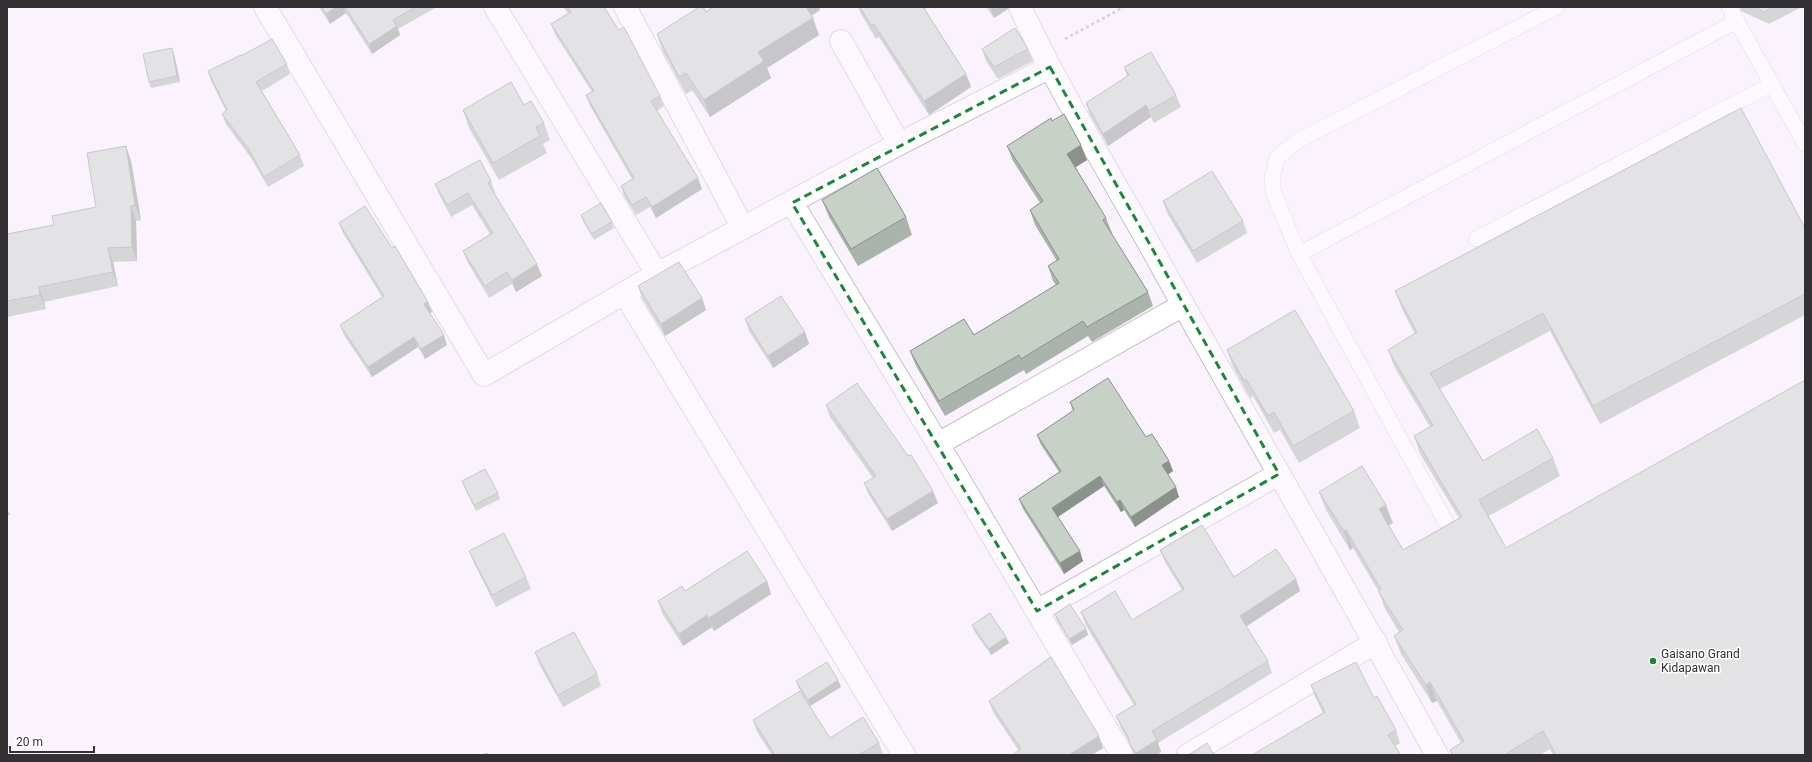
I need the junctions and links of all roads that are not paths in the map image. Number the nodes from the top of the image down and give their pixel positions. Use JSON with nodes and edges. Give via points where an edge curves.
{"nodes":[{"id":1,"x":265,"y":7,"type":"edge"},
{"id":2,"x":495,"y":7,"type":"edge"},
{"id":3,"x":625,"y":7,"type":"edge"},
{"id":4,"x":1020,"y":7,"type":"edge"},
{"id":5,"x":1557,"y":7,"type":"edge"},
{"id":6,"x":1729,"y":7,"type":"edge"},
{"id":7,"x":1737,"y":21,"type":"junction"},
{"id":8,"x":841,"y":41,"type":"dead end"},
{"id":9,"x":1046,"y":59,"type":"junction"},
{"id":10,"x":1772,"y":84,"type":"junction"},
{"id":11,"x":899,"y":144,"type":"junction"},
{"id":12,"x":1805,"y":144,"type":"edge"},
{"id":13,"x":792,"y":203,"type":"junction"},
{"id":14,"x":743,"y":228,"type":"junction"},
{"id":15,"x":1476,"y":239,"type":"dead end"},
{"id":16,"x":1299,"y":254,"type":"junction"},
{"id":17,"x":657,"y":274,"type":"junction"},
{"id":18,"x":625,"y":294,"type":"junction"},
{"id":19,"x":1183,"y":305,"type":"junction"},
{"id":20,"x":938,"y":444,"type":"junction"},
{"id":21,"x":1280,"y":474,"type":"junction"},
{"id":22,"x":1445,"y":521,"type":"dead end"},
{"id":23,"x":1037,"y":611,"type":"junction"},
{"id":24,"x":1376,"y":642,"type":"junction"},
{"id":25,"x":904,"y":755,"type":"edge"},
{"id":26,"x":1122,"y":755,"type":"edge"},
{"id":27,"x":1188,"y":755,"type":"edge"},
{"id":28,"x":1437,"y":755,"type":"edge"}],
"edges":[{"from":1,"to":18,"type":"street","via":[[484,375]]},
{"from":2,"to":17,"type":"street"},
{"from":3,"to":14,"type":"street"},
{"from":4,"to":9,"type":"street"},
{"from":5,"to":16,"type":"lane","via":[[1296,142],[1277,158],[1272,179],[1274,194]]},
{"from":6,"to":7,"type":"lane"},
{"from":7,"to":10,"type":"lane"},
{"from":7,"to":16,"type":"lane"},
{"from":8,"to":11,"type":"street"},
{"from":9,"to":11,"type":"street"},
{"from":9,"to":19,"type":"street"},
{"from":10,"to":12,"type":"lane"},
{"from":10,"to":15,"type":"lane"},
{"from":11,"to":13,"type":"street"},
{"from":13,"to":14,"type":"street"},
{"from":13,"to":20,"type":"street"},
{"from":14,"to":17,"type":"street"},
{"from":16,"to":22,"type":"lane"},
{"from":17,"to":18,"type":"street"},
{"from":18,"to":25,"type":"street"},
{"from":19,"to":20,"type":"street"},
{"from":19,"to":21,"type":"street"},
{"from":20,"to":23,"type":"street"},
{"from":21,"to":23,"type":"street"},
{"from":21,"to":24,"type":"street"},
{"from":23,"to":26,"type":"street"},
{"from":24,"to":27,"type":"street"},
{"from":24,"to":28,"type":"street"}]}
